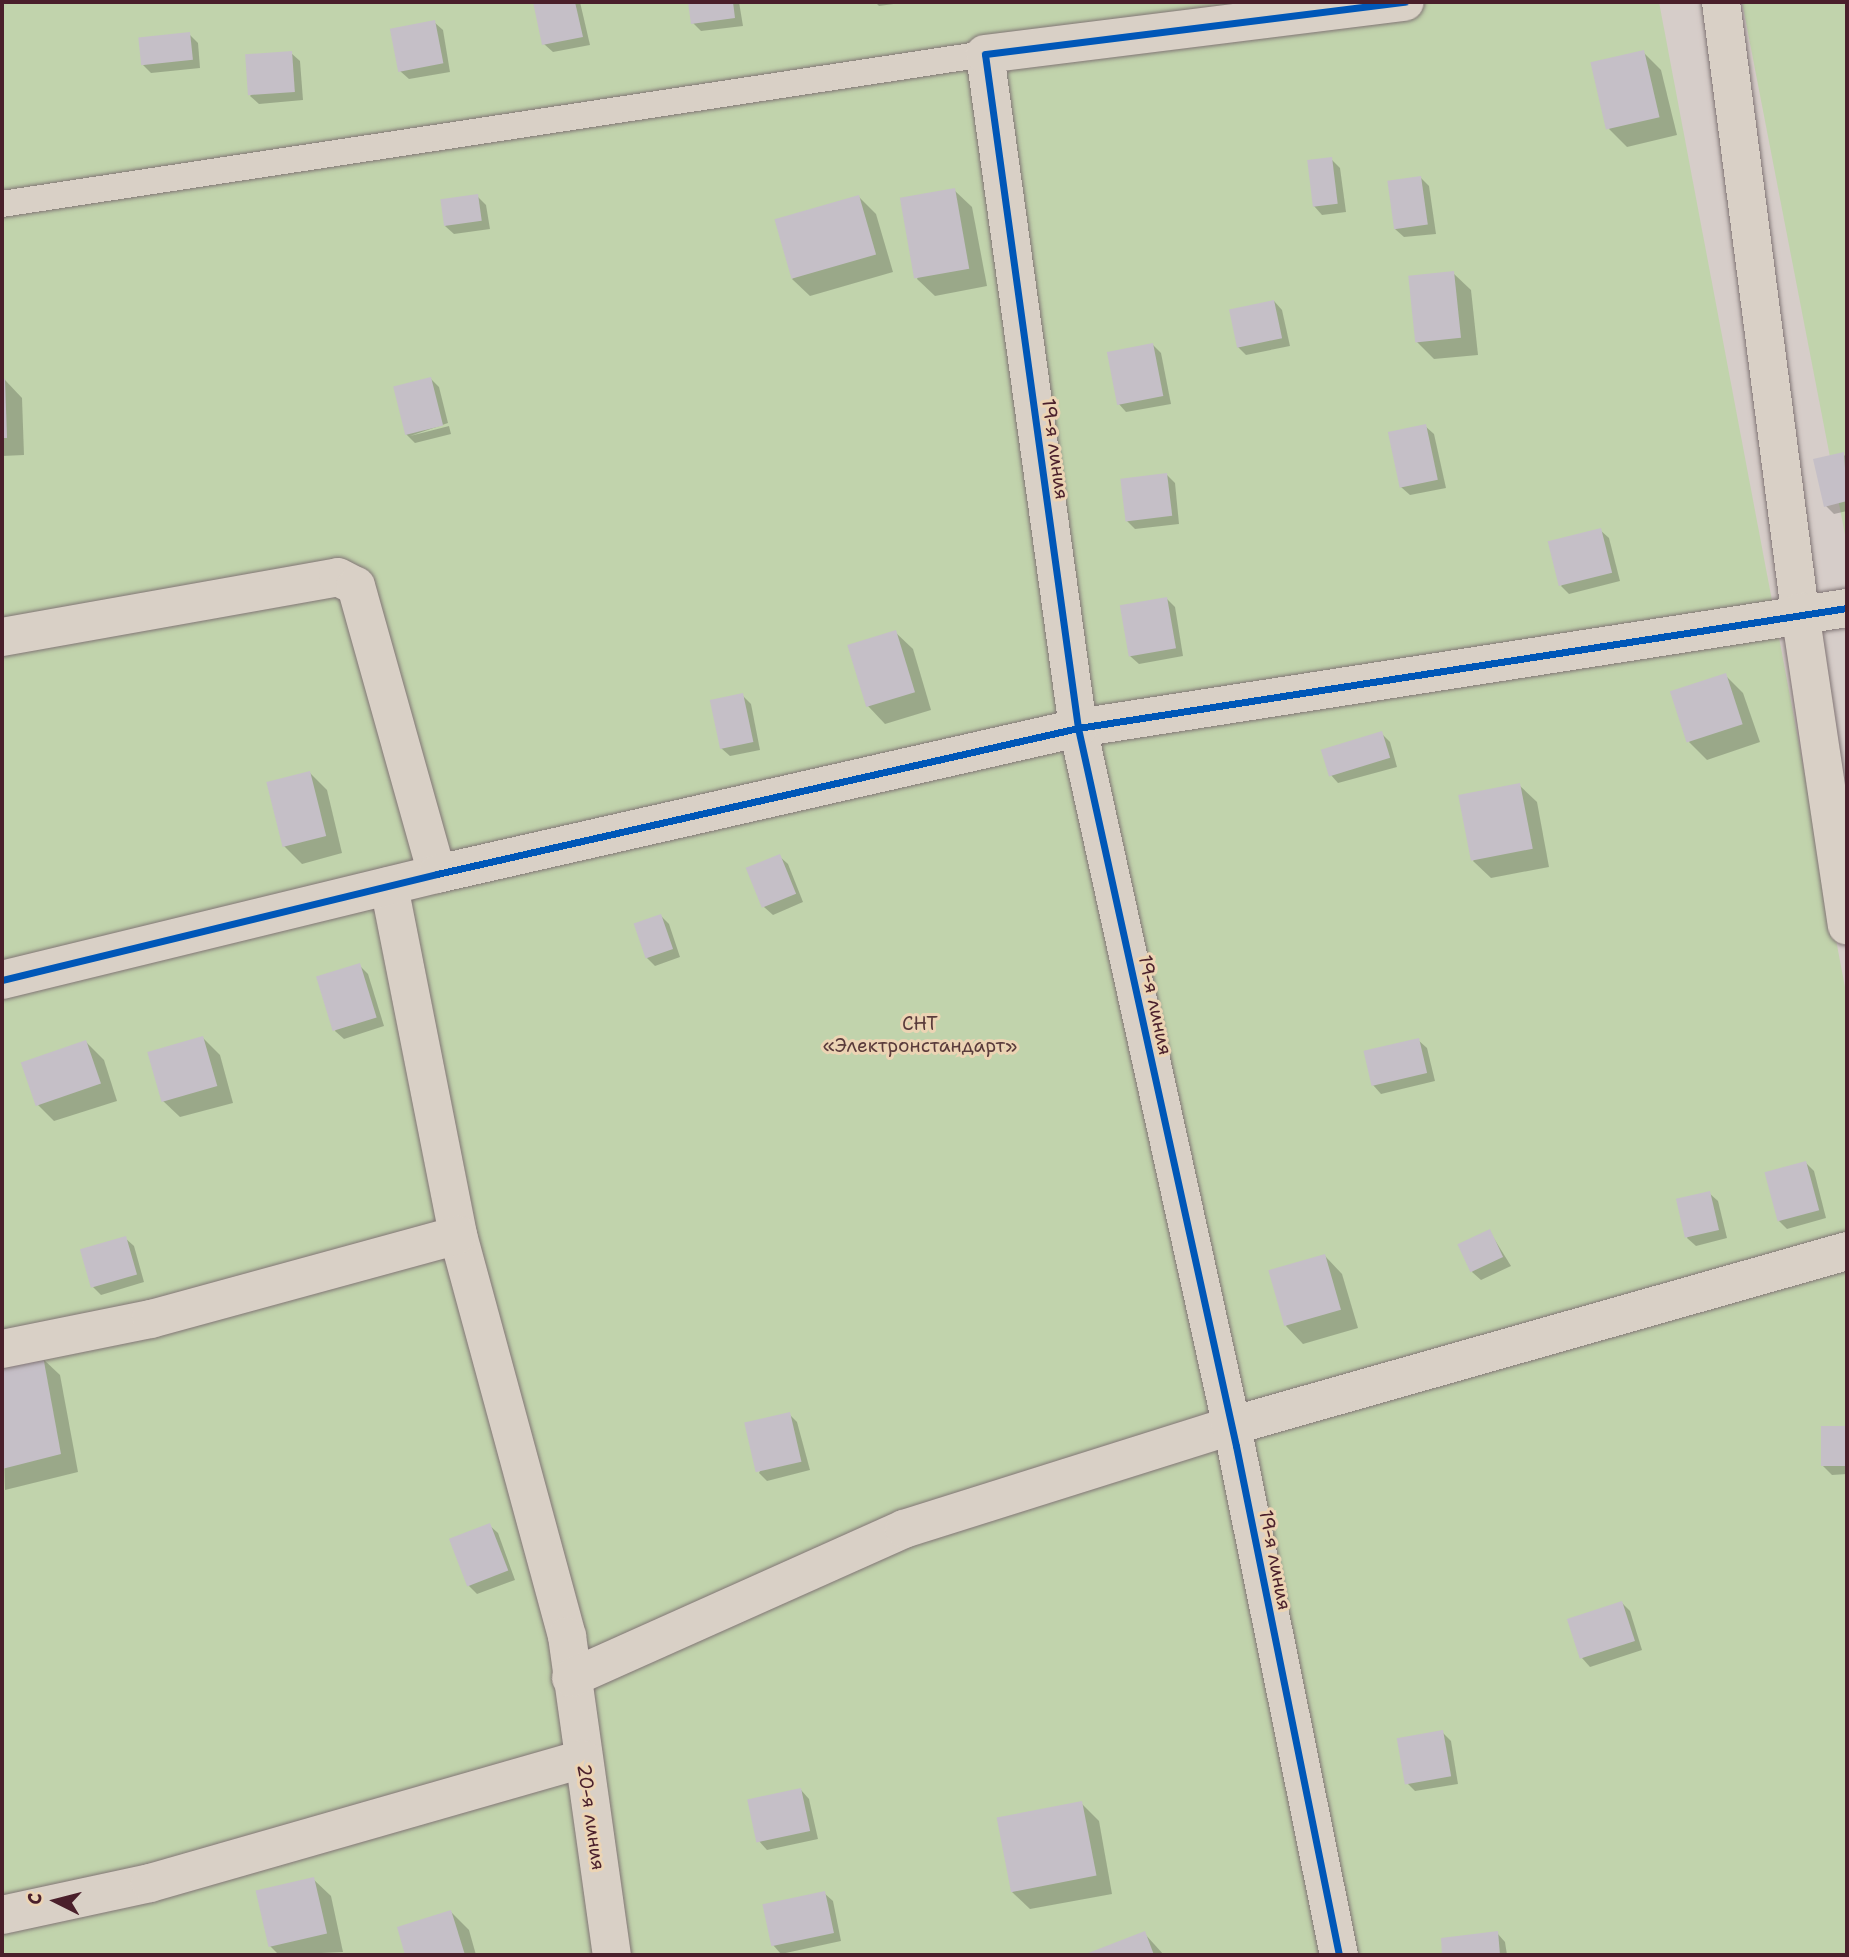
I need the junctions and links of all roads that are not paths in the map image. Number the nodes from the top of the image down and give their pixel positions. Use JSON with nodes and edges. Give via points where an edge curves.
{"nodes":[{"id":1,"x":1405,"y":2,"type":"edge"},
{"id":2,"x":1721,"y":2,"type":"edge"},
{"id":3,"x":985,"y":54,"type":"junction"},
{"id":4,"x":2,"y":204,"type":"edge"},
{"id":5,"x":1847,"y":608,"type":"edge"},
{"id":6,"x":1800,"y":612,"type":"junction"},
{"id":7,"x":2,"y":636,"type":"edge"},
{"id":8,"x":1078,"y":728,"type":"junction"},
{"id":9,"x":437,"y":874,"type":"junction"},
{"id":10,"x":389,"y":886,"type":"junction"},
{"id":11,"x":1847,"y":926,"type":"edge"},
{"id":12,"x":2,"y":980,"type":"edge"},
{"id":13,"x":457,"y":1235,"type":"junction"},
{"id":14,"x":1847,"y":1251,"type":"edge"},
{"id":15,"x":2,"y":1349,"type":"edge"},
{"id":16,"x":1231,"y":1426,"type":"junction"},
{"id":17,"x":571,"y":1678,"type":"junction"},
{"id":18,"x":583,"y":1759,"type":"junction"},
{"id":19,"x":2,"y":1916,"type":"edge"},
{"id":20,"x":612,"y":1955,"type":"edge"},
{"id":21,"x":1339,"y":1955,"type":"edge"}],
"edges":[{"from":1,"to":3,"type":"street"},
{"from":2,"to":6,"type":"street"},
{"from":3,"to":4,"type":"lane"},
{"from":3,"to":8,"type":"street","name":"19-я линия"},
{"from":5,"to":6,"type":"street"},
{"from":6,"to":8,"type":"street"},
{"from":6,"to":11,"type":"street"},
{"from":7,"to":9,"type":"street","via":[[338,577],[356,586]]},
{"from":8,"to":9,"type":"street"},
{"from":8,"to":16,"type":"street","name":"19-я линия"},
{"from":9,"to":10,"type":"street"},
{"from":10,"to":12,"type":"street"},
{"from":10,"to":13,"type":"street","name":"20-я линия"},
{"from":13,"to":15,"type":"street","via":[[151,1319]]},
{"from":13,"to":17,"type":"street","name":"20-я линия","via":[[567,1636]]},
{"from":14,"to":16,"type":"street"},
{"from":16,"to":17,"type":"street","via":[[904,1529]]},
{"from":16,"to":21,"type":"street","name":"19-я линия"},
{"from":17,"to":18,"type":"street","name":"20-я линия"},
{"from":18,"to":19,"type":"street","via":[[150,1884]]},
{"from":18,"to":20,"type":"street","name":"20-я линия"}]}
